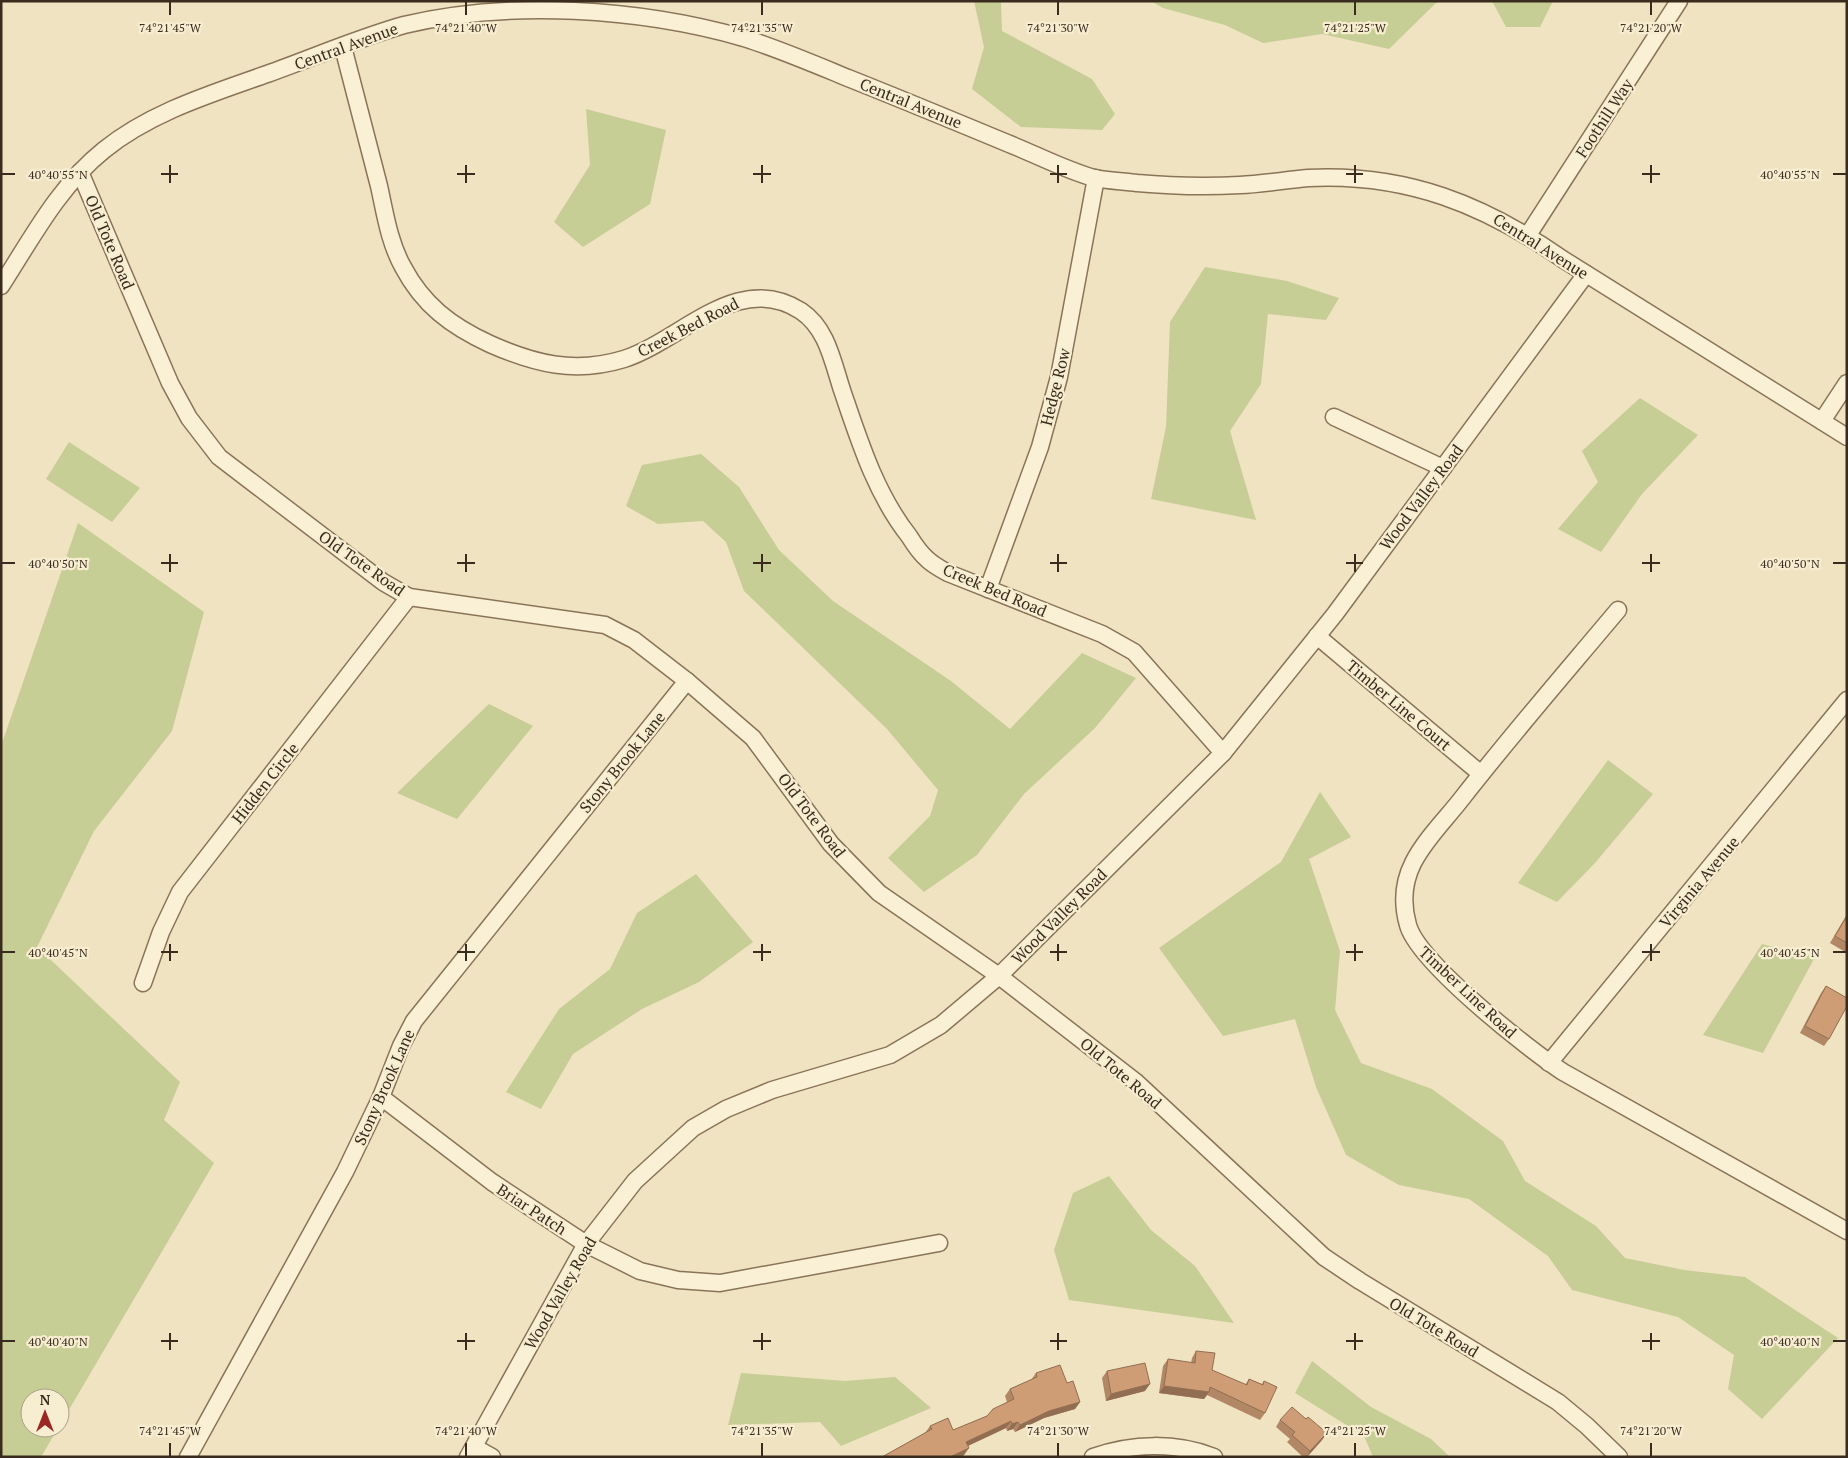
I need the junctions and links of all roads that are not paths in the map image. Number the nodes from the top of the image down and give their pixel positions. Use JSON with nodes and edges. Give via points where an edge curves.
{"nodes":[{"id":1,"x":1679,"y":1,"type":"edge"},
{"id":2,"x":460,"y":8,"type":"edge"},
{"id":3,"x":343,"y":46,"type":"junction"},
{"id":4,"x":80,"y":172,"type":"junction"},
{"id":5,"x":1096,"y":178,"type":"junction"},
{"id":6,"x":1528,"y":235,"type":"junction"},
{"id":7,"x":1586,"y":274,"type":"junction"},
{"id":8,"x":1,"y":286,"type":"edge"},
{"id":9,"x":1847,"y":383,"type":"edge"},
{"id":10,"x":1334,"y":417,"type":"dead end"},
{"id":11,"x":1822,"y":421,"type":"junction"},
{"id":12,"x":1847,"y":437,"type":"edge"},
{"id":13,"x":1443,"y":468,"type":"junction"},
{"id":14,"x":988,"y":589,"type":"junction"},
{"id":15,"x":409,"y":597,"type":"junction"},
{"id":16,"x":1618,"y":610,"type":"dead end"},
{"id":17,"x":1317,"y":636,"type":"junction"},
{"id":18,"x":687,"y":681,"type":"junction"},
{"id":19,"x":1847,"y":700,"type":"edge"},
{"id":20,"x":1223,"y":753,"type":"junction"},
{"id":21,"x":1481,"y":774,"type":"junction"},
{"id":22,"x":999,"y":976,"type":"junction"},
{"id":23,"x":144,"y":983,"type":"dead end"},
{"id":24,"x":1549,"y":1063,"type":"junction"},
{"id":25,"x":381,"y":1097,"type":"junction"},
{"id":26,"x":1847,"y":1231,"type":"edge"},
{"id":27,"x":939,"y":1243,"type":"dead end"},
{"id":28,"x":586,"y":1244,"type":"junction"},
{"id":29,"x":471,"y":1452,"type":"edge"},
{"id":30,"x":188,"y":1457,"type":"edge"},
{"id":31,"x":492,"y":1457,"type":"edge"},
{"id":32,"x":1093,"y":1457,"type":"edge"},
{"id":33,"x":1214,"y":1457,"type":"edge"},
{"id":34,"x":1619,"y":1457,"type":"edge"}],
"edges":[{"from":1,"to":6,"type":"street","name":"Foothill Way"},
{"from":2,"to":3,"type":"street","name":"Central Avenue"},
{"from":2,"to":5,"type":"street","name":"Central Avenue","via":[[610,12],[679,22],[746,39]]},
{"from":3,"to":4,"type":"street","name":"Central Avenue","via":[[206,95],[143,124],[103,151]]},
{"from":3,"to":14,"type":"street","name":"Creek Bed Road","via":[[395,250],[412,282],[449,322],[522,358],[573,366],[607,363],[634,355],[729,303],[744,299],[775,299],[790,304],[814,323],[823,336],[858,437],[892,514],[926,558],[948,573]]},
{"from":4,"to":8,"type":"street","name":"Central Avenue","via":[[48,212]]},
{"from":4,"to":15,"type":"street","name":"Old Tote Road","via":[[170,383],[189,418],[219,457],[383,582]]},
{"from":5,"to":6,"type":"street","name":"Central Avenue","via":[[1166,186],[1238,185],[1307,178],[1386,182],[1462,202]]},
{"from":5,"to":14,"type":"street","name":"Hedge Row","via":[[1059,376],[1040,447]]},
{"from":6,"to":7,"type":"street","name":"Central Avenue"},
{"from":7,"to":11,"type":"street","name":"Central Avenue"},
{"from":7,"to":13,"type":"street","name":"Wood Valley Road"},
{"from":9,"to":11,"type":"street"},
{"from":10,"to":13,"type":"street"},
{"from":11,"to":12,"type":"street","name":"Central Avenue"},
{"from":13,"to":17,"type":"street","name":"Wood Valley Road"},
{"from":14,"to":20,"type":"street","name":"Creek Bed Road","via":[[1102,634],[1134,652]]},
{"from":15,"to":18,"type":"street","name":"Old Tote Road","via":[[605,625],[634,640]]},
{"from":15,"to":23,"type":"street","name":"Hidden Circle","via":[[180,892],[160,932]]},
{"from":16,"to":21,"type":"street","name":"Timber Line Road"},
{"from":17,"to":20,"type":"street","name":"Wood Valley Road"},
{"from":17,"to":21,"type":"street","name":"Timber Line Court"},
{"from":18,"to":22,"type":"street","name":"Old Tote Road","via":[[753,738],[831,844],[879,893]]},
{"from":18,"to":25,"type":"street","name":"Stony Brook Lane","via":[[414,1021]]},
{"from":19,"to":24,"type":"street","name":"Virginia Avenue"},
{"from":20,"to":22,"type":"street","name":"Wood Valley Road"},
{"from":21,"to":24,"type":"street","name":"Timber Line Road","via":[[1414,862],[1406,886],[1404,911],[1416,943],[1430,961]]},
{"from":22,"to":28,"type":"street","name":"Wood Valley Road","via":[[941,1025],[890,1054],[772,1090],[726,1109],[693,1128],[635,1181]]},
{"from":22,"to":34,"type":"street","name":"Old Tote Road","via":[[1136,1082],[1324,1256],[1558,1402]]},
{"from":24,"to":26,"type":"street","name":"Timber Line Road"},
{"from":25,"to":28,"type":"street","name":"Briar Patch","via":[[492,1182]]},
{"from":25,"to":30,"type":"street","name":"Stony Brook Lane","via":[[345,1172]]},
{"from":27,"to":28,"type":"street","name":"Briar Patch","via":[[720,1283],[678,1280],[640,1270]]},
{"from":28,"to":29,"type":"street","name":"Wood Valley Road"},
{"from":29,"to":31,"type":"street"},
{"from":32,"to":33,"type":"street","via":[[1151,1446],[1189,1450]]}]}
